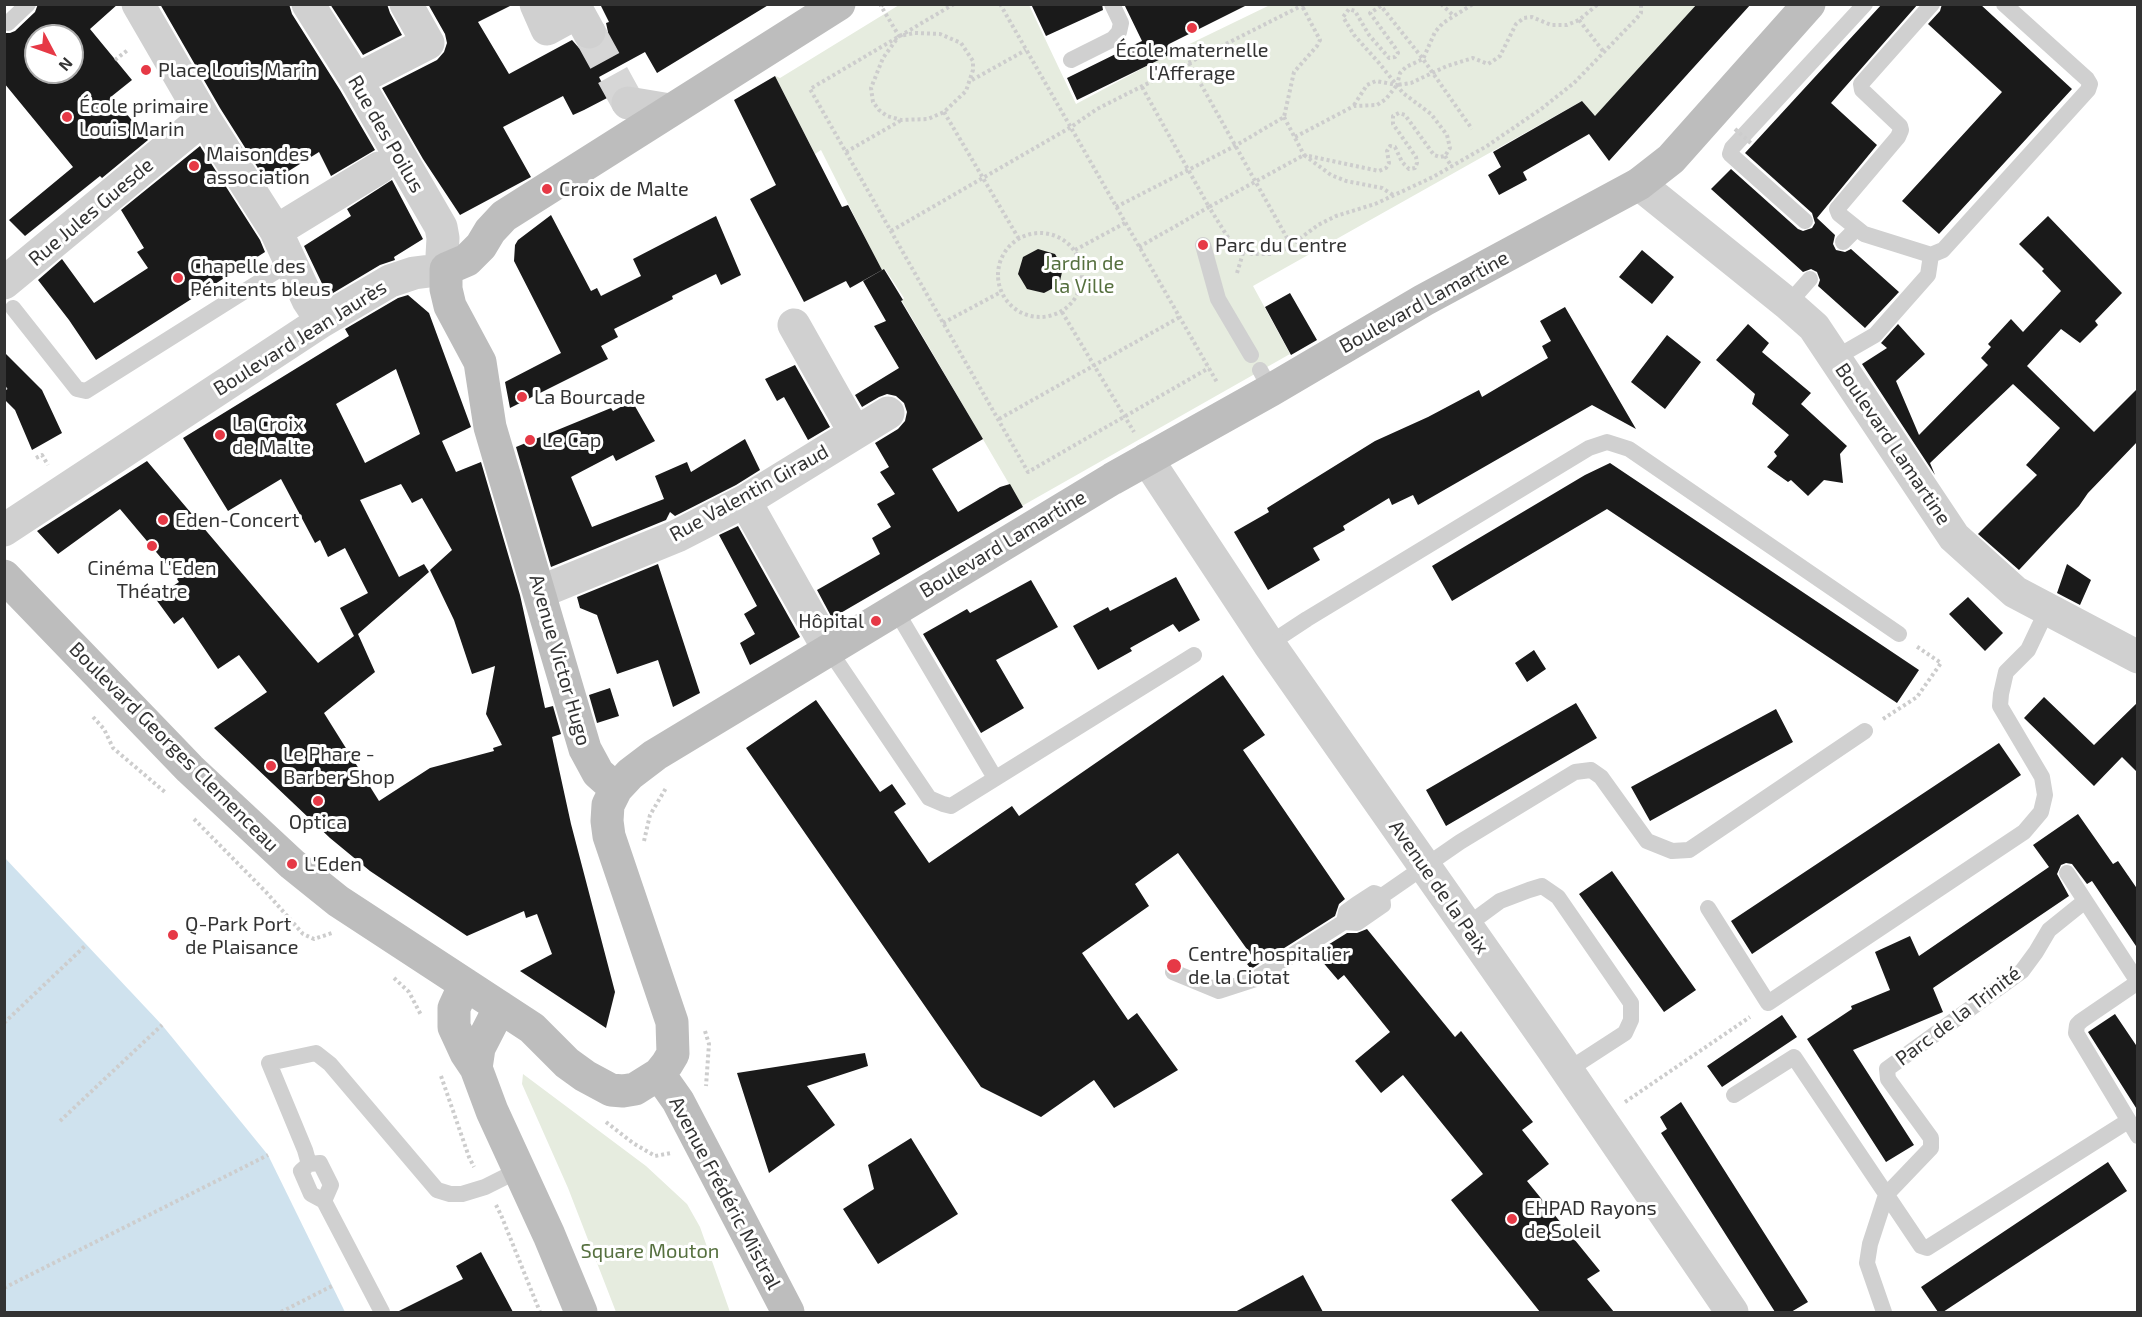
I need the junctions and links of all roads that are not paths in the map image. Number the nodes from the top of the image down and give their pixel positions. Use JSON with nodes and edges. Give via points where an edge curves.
{"nodes":[{"id":1,"x":28,"y":4,"type":"edge"},
{"id":2,"x":138,"y":4,"type":"edge"},
{"id":3,"x":406,"y":4,"type":"edge"},
{"id":4,"x":536,"y":4,"type":"edge"},
{"id":5,"x":839,"y":4,"type":"edge"},
{"id":6,"x":1112,"y":4,"type":"edge"},
{"id":7,"x":1809,"y":4,"type":"edge"},
{"id":8,"x":1865,"y":4,"type":"edge"},
{"id":9,"x":1932,"y":4,"type":"edge"},
{"id":10,"x":2004,"y":4,"type":"edge"},
{"id":11,"x":315,"y":6,"type":"edge"},
{"id":12,"x":8,"y":23,"type":"dead end"},
{"id":13,"x":589,"y":32,"type":"tunnel mouth"},
{"id":14,"x":1071,"y":60,"type":"dead end"},
{"id":15,"x":356,"y":80,"type":"junction"},
{"id":16,"x":628,"y":103,"type":"dead end"},
{"id":17,"x":670,"y":110,"type":"junction"},
{"id":18,"x":204,"y":118,"type":"junction"},
{"id":19,"x":379,"y":168,"type":"dead end"},
{"id":20,"x":1639,"y":184,"type":"junction"},
{"id":21,"x":1805,"y":221,"type":"dead end"},
{"id":22,"x":1856,"y":229,"type":"junction"},
{"id":23,"x":276,"y":231,"type":"junction"},
{"id":24,"x":1844,"y":242,"type":"dead end"},
{"id":25,"x":1203,"y":245,"type":"dead end"},
{"id":26,"x":1931,"y":255,"type":"junction"},
{"id":27,"x":291,"y":262,"type":"junction"},
{"id":28,"x":446,"y":269,"type":"junction"},
{"id":29,"x":1810,"y":279,"type":"dead end"},
{"id":30,"x":9,"y":296,"type":"edge"},
{"id":31,"x":1788,"y":304,"type":"junction"},
{"id":32,"x":322,"y":321,"type":"junction"},
{"id":33,"x":794,"y":325,"type":"dead end"},
{"id":34,"x":1251,"y":355,"type":"dead end"},
{"id":35,"x":1835,"y":358,"type":"junction"},
{"id":36,"x":888,"y":413,"type":"dead end"},
{"id":37,"x":855,"y":433,"type":"junction"},
{"id":38,"x":1142,"y":448,"type":"junction"},
{"id":39,"x":745,"y":501,"type":"junction"},
{"id":40,"x":4,"y":530,"type":"edge"},
{"id":41,"x":4,"y":576,"type":"edge"},
{"id":42,"x":540,"y":592,"type":"junction"},
{"id":43,"x":895,"y":609,"type":"junction"},
{"id":44,"x":2047,"y":610,"type":"junction"},
{"id":45,"x":1899,"y":634,"type":"road end"},
{"id":46,"x":1269,"y":644,"type":"junction"},
{"id":47,"x":829,"y":650,"type":"junction"},
{"id":48,"x":1194,"y":655,"type":"dead end"},
{"id":49,"x":2138,"y":657,"type":"edge"},
{"id":50,"x":1865,"y":731,"type":"road end"},
{"id":51,"x":995,"y":777,"type":"junction"},
{"id":52,"x":616,"y":789,"type":"junction"},
{"id":53,"x":1424,"y":867,"type":"junction"},
{"id":54,"x":2067,"y":873,"type":"dead end"},
{"id":55,"x":2085,"y":901,"type":"junction"},
{"id":56,"x":1708,"y":908,"type":"dead end"},
{"id":57,"x":1466,"y":926,"type":"junction"},
{"id":58,"x":1173,"y":972,"type":"dead end"},
{"id":59,"x":2138,"y":982,"type":"edge"},
{"id":60,"x":465,"y":984,"type":"junction"},
{"id":61,"x":500,"y":1007,"type":"junction"},
{"id":62,"x":476,"y":1068,"type":"junction"},
{"id":63,"x":1568,"y":1070,"type":"junction"},
{"id":64,"x":655,"y":1076,"type":"junction"},
{"id":65,"x":1734,"y":1095,"type":"dead end"},
{"id":66,"x":2128,"y":1121,"type":"junction"},
{"id":67,"x":2138,"y":1136,"type":"edge"},
{"id":68,"x":519,"y":1170,"type":"junction"},
{"id":69,"x":1886,"y":1195,"type":"junction"},
{"id":70,"x":382,"y":1312,"type":"edge"},
{"id":71,"x":581,"y":1312,"type":"edge"},
{"id":72,"x":788,"y":1312,"type":"edge"},
{"id":73,"x":1732,"y":1312,"type":"edge"},
{"id":74,"x":1884,"y":1312,"type":"edge"}],
"edges":[{"from":1,"to":12,"type":"lane"},
{"from":2,"to":18,"type":"street"},
{"from":3,"to":15,"type":"street","via":[[428,43]]},
{"from":4,"to":13,"type":"street","via":[[547,28],[578,12]]},
{"from":5,"to":17,"type":"street","name":"Boulevard Jean Jaurès"},
{"from":6,"to":14,"type":"lane","via":[[1121,22],[1119,32],[1113,39]]},
{"from":7,"to":20,"type":"street","via":[[1671,159]]},
{"from":8,"to":21,"type":"lane","via":[[1730,154]]},
{"from":9,"to":22,"type":"lane","via":[[1861,84],[1862,90],[1901,130],[1837,209]]},
{"from":10,"to":26,"type":"lane","via":[[2090,84],[1943,250]]},
{"from":11,"to":15,"type":"street","name":"Rue des Poilus"},
{"from":15,"to":28,"type":"street","name":"Rue des Poilus","via":[[441,227]]},
{"from":16,"to":17,"type":"street"},
{"from":17,"to":28,"type":"street","name":"Boulevard Jean Jaurès","via":[[504,216],[467,260]]},
{"from":18,"to":23,"type":"street"},
{"from":18,"to":30,"type":"street","name":"Rue Jules Guesde"},
{"from":19,"to":23,"type":"street"},
{"from":20,"to":31,"type":"street","name":"Boulevard Lamartine"},
{"from":20,"to":38,"type":"street","name":"Boulevard Lamartine"},
{"from":22,"to":24,"type":"lane"},
{"from":22,"to":26,"type":"lane"},
{"from":23,"to":27,"type":"street"},
{"from":25,"to":34,"type":"lane","via":[[1218,298]]},
{"from":26,"to":35,"type":"lane","via":[[1928,275],[1875,335]]},
{"from":27,"to":30,"type":"lane","via":[[86,392],[77,389]]},
{"from":27,"to":32,"type":"street"},
{"from":28,"to":32,"type":"street","name":"Boulevard Jean Jaurès","via":[[390,281]]},
{"from":28,"to":42,"type":"street","name":"Avenue Victor Hugo","via":[[450,306],[480,362],[490,428]]},
{"from":29,"to":31,"type":"lane"},
{"from":31,"to":35,"type":"street","name":"Boulevard Lamartine","via":[[1814,327]]},
{"from":32,"to":40,"type":"street","name":"Boulevard Jean Jaurès"},
{"from":33,"to":37,"type":"street"},
{"from":35,"to":44,"type":"street","name":"Boulevard Lamartine","via":[[1954,537],[2015,592]]},
{"from":36,"to":37,"type":"street","name":"Rue Valentin Giraud"},
{"from":37,"to":39,"type":"street","name":"Rue Valentin Giraud"},
{"from":38,"to":43,"type":"street","name":"Boulevard Lamartine"},
{"from":38,"to":46,"type":"street","name":"Avenue de la Paix"},
{"from":39,"to":42,"type":"street","name":"Rue Valentin Giraud","via":[[677,536]]},
{"from":39,"to":47,"type":"street"},
{"from":41,"to":60,"type":"street","name":"Boulevard Georges Clemenceau","via":[[190,769],[292,864],[338,901]]},
{"from":42,"to":52,"type":"street","name":"Avenue Victor Hugo","via":[[585,749],[598,773]]},
{"from":43,"to":47,"type":"street","name":"Boulevard Lamartine"},
{"from":43,"to":51,"type":"lane"},
{"from":44,"to":49,"type":"street","name":"Boulevard Lamartine"},
{"from":44,"to":56,"type":"lane","via":[[2028,650],[2006,672],[2000,706],[2042,777],[2045,795],[2041,812],[2024,832],[1768,1004]]},
{"from":45,"to":46,"type":"lane","via":[[1629,448],[1607,442],[1589,447]]},
{"from":46,"to":53,"type":"street","name":"Avenue de la Paix"},
{"from":47,"to":51,"type":"lane","via":[[929,798],[951,806]]},
{"from":47,"to":52,"type":"street","name":"Boulevard Lamartine","via":[[655,755]]},
{"from":48,"to":51,"type":"lane"},
{"from":50,"to":53,"type":"lane","via":[[1689,850],[1672,851],[1647,841],[1601,777],[1591,770],[1575,772]]},
{"from":52,"to":64,"type":"street","via":[[608,805],[609,837],[672,1022],[673,1054]]},
{"from":53,"to":57,"type":"street","name":"Avenue de la Paix"},
{"from":53,"to":58,"type":"lane","via":[[1382,896],[1383,905],[1371,915],[1357,923],[1344,922],[1252,980],[1219,991]]},
{"from":54,"to":55,"type":"lane"},
{"from":55,"to":59,"type":"lane"},
{"from":55,"to":69,"type":"lane","name":"Parc de la Trinité","via":[[2049,930],[2022,971],[1887,1069],[1888,1078],[1931,1138],[1931,1148]]},
{"from":57,"to":63,"type":"street","name":"Avenue de la Paix"},
{"from":57,"to":63,"type":"lane","via":[[1500,901],[1528,890],[1542,886],[1558,897],[1631,1003],[1631,1020],[1624,1033]]},
{"from":59,"to":66,"type":"lane","via":[[2081,1021],[2076,1033]]},
{"from":60,"to":61,"type":"street","name":"Boulevard Georges Clemenceau"},
{"from":60,"to":62,"type":"street","via":[[454,1008],[454,1027]]},
{"from":61,"to":62,"type":"street","via":[[479,1048]]},
{"from":61,"to":64,"type":"street","name":"Boulevard Georges Clemenceau","via":[[532,1029],[576,1069],[611,1090],[635,1089]]},
{"from":62,"to":68,"type":"street"},
{"from":63,"to":73,"type":"street","name":"Avenue de la Paix"},
{"from":64,"to":72,"type":"street","name":"Avenue Frédéric Mistral","via":[[678,1101]]},
{"from":65,"to":69,"type":"lane","via":[[1794,1057]]},
{"from":66,"to":67,"type":"lane"},
{"from":66,"to":69,"type":"lane","via":[[1927,1248],[1921,1246]]},
{"from":68,"to":70,"type":"lane","via":[[462,1194],[437,1190],[337,1072],[316,1053],[269,1063],[309,1164],[320,1163],[331,1185],[324,1201]]},
{"from":68,"to":71,"type":"street"},
{"from":69,"to":74,"type":"lane","name":"Parc de la Trinité","via":[[1867,1263]]}]}
